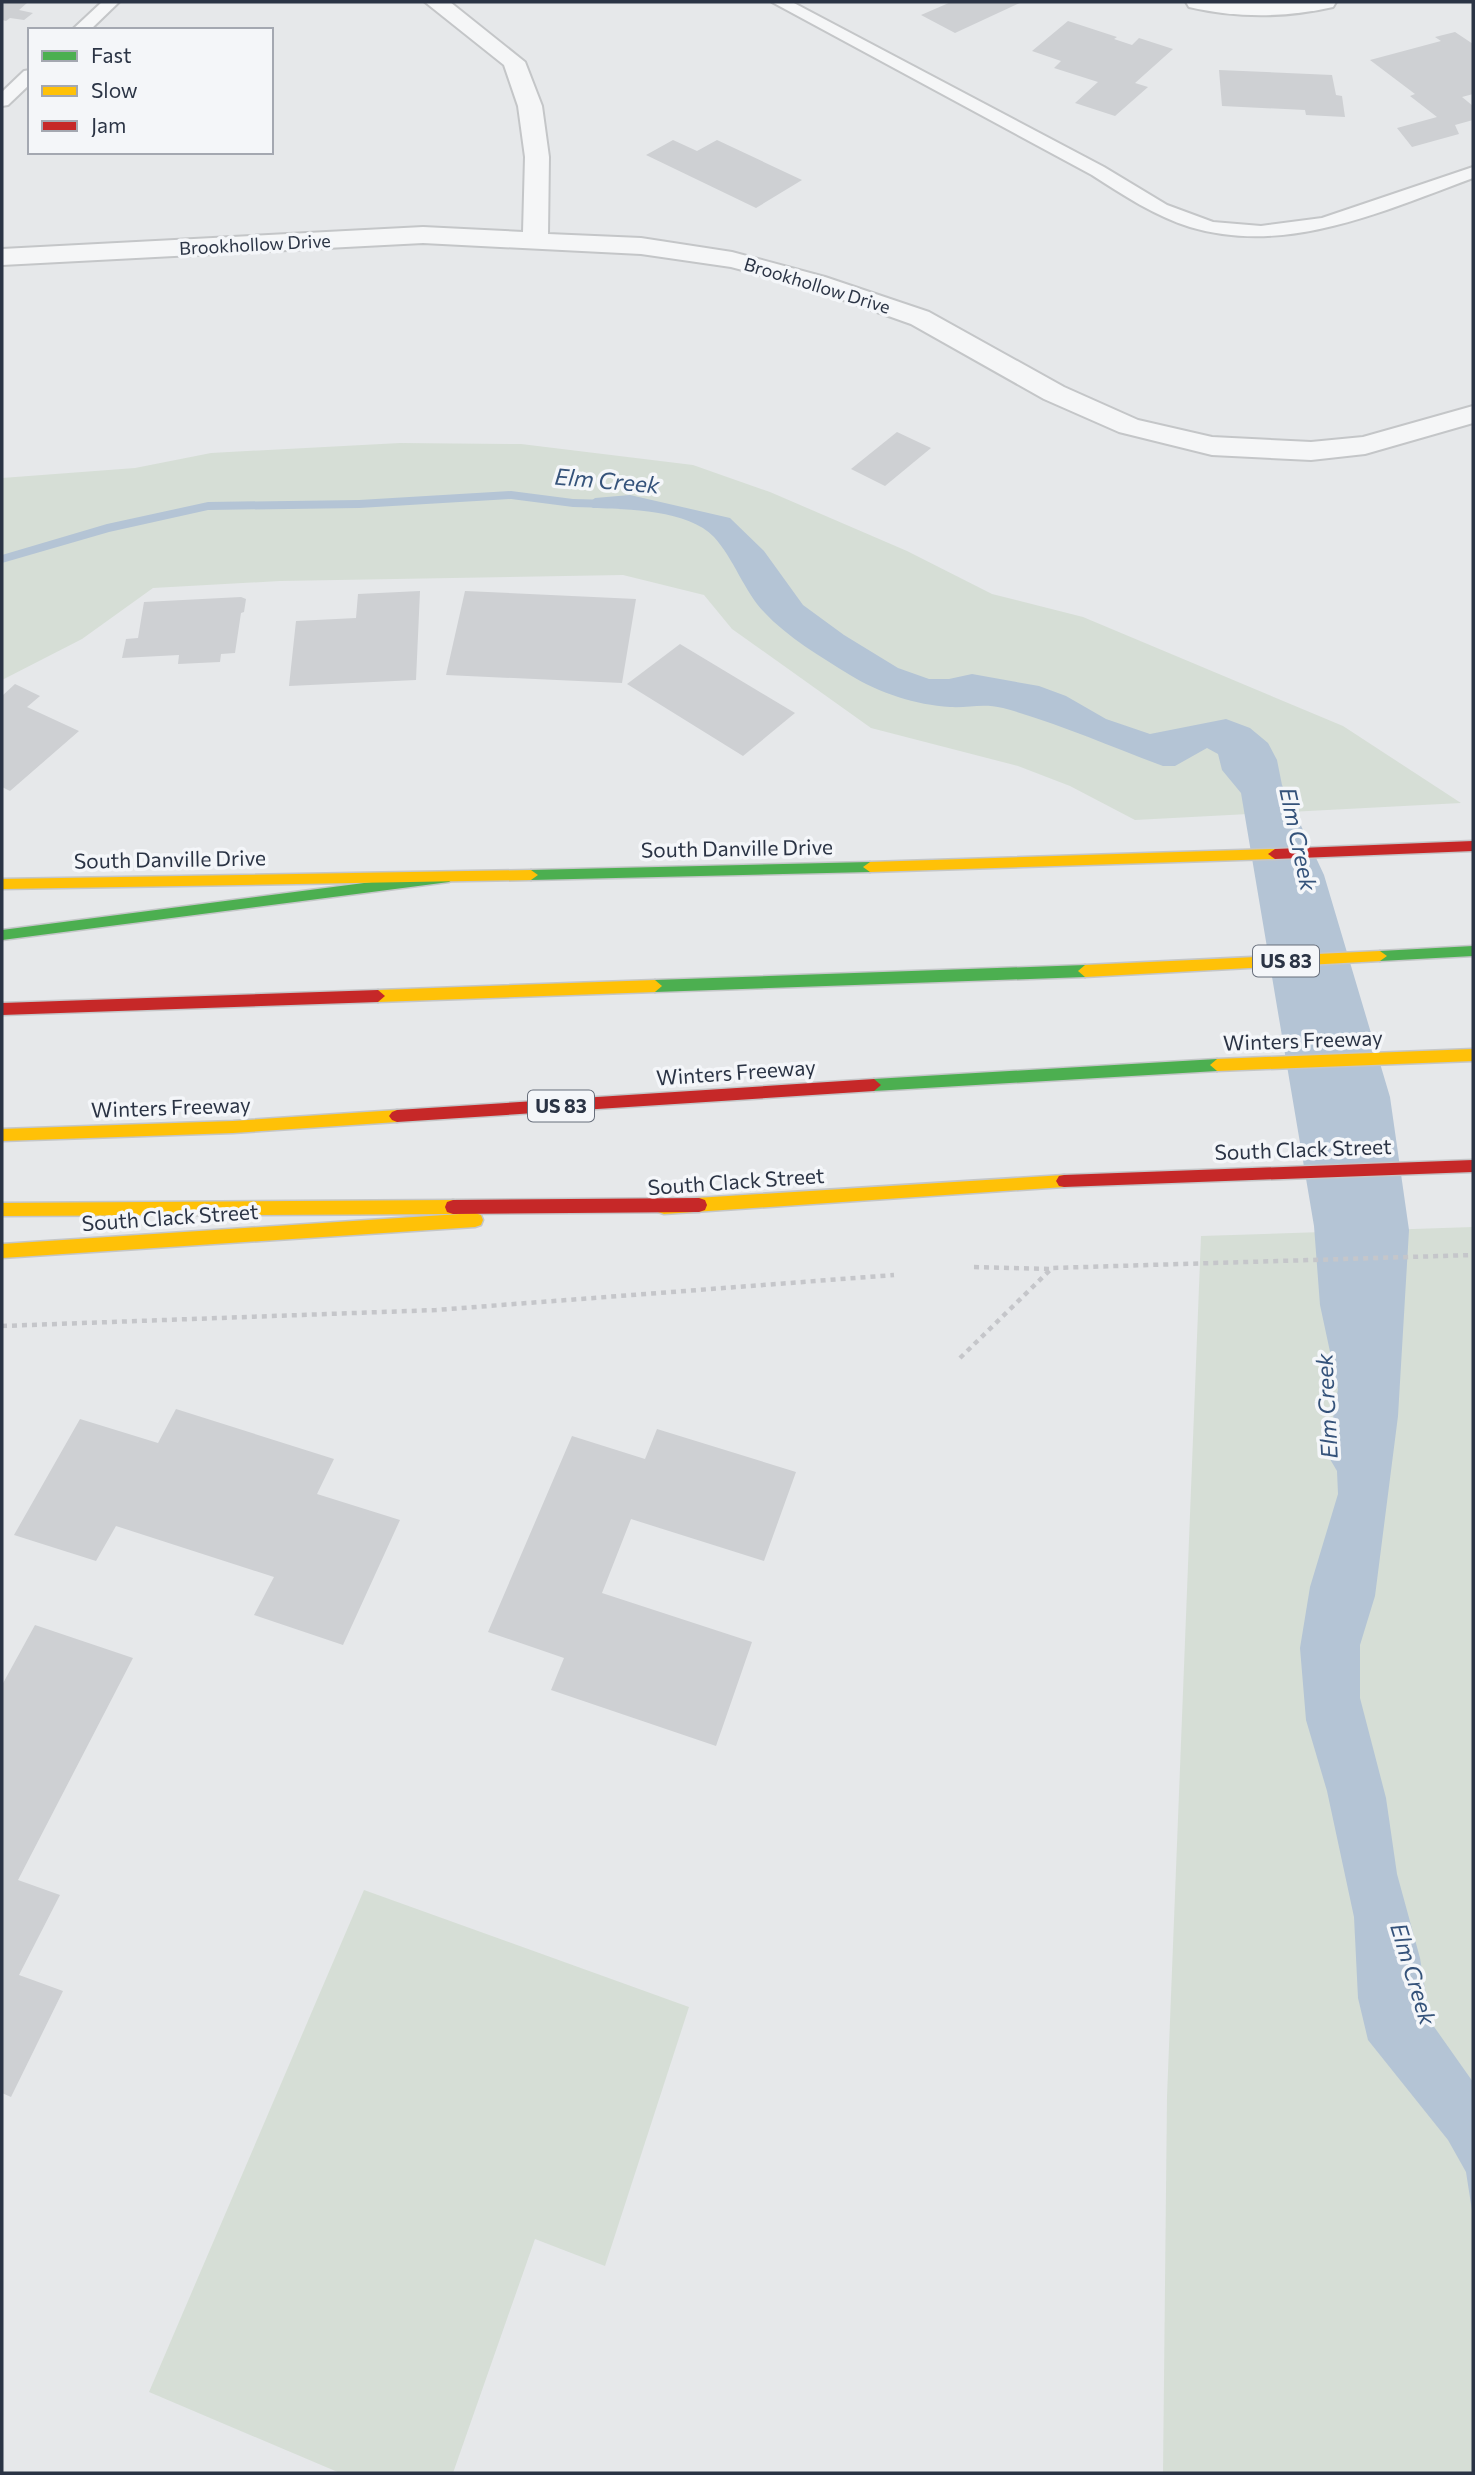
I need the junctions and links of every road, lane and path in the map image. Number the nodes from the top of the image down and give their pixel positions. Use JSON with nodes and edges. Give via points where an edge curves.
{"nodes":[{"id":1,"x":111,"y":2,"type":"edge"},
{"id":2,"x":436,"y":2,"type":"edge"},
{"id":3,"x":780,"y":2,"type":"edge"},
{"id":4,"x":1197,"y":2,"type":"edge"},
{"id":5,"x":1325,"y":2,"type":"edge"},
{"id":6,"x":82,"y":28,"type":"edge"},
{"id":7,"x":28,"y":77,"type":"edge"},
{"id":8,"x":2,"y":101,"type":"edge"},
{"id":9,"x":1473,"y":172,"type":"edge"},
{"id":10,"x":536,"y":241,"type":"junction"},
{"id":11,"x":2,"y":257,"type":"edge"},
{"id":12,"x":1473,"y":414,"type":"edge"},
{"id":13,"x":1471,"y":846,"type":"edge"},
{"id":14,"x":449,"y":877,"type":"junction"},
{"id":15,"x":2,"y":884,"type":"edge"},
{"id":16,"x":2,"y":935,"type":"edge"},
{"id":17,"x":1473,"y":951,"type":"edge"},
{"id":18,"x":2,"y":1009,"type":"edge"},
{"id":19,"x":1473,"y":1055,"type":"edge"},
{"id":20,"x":2,"y":1135,"type":"edge"},
{"id":21,"x":1473,"y":1166,"type":"edge"},
{"id":22,"x":699,"y":1205,"type":"junction"},
{"id":23,"x":2,"y":1210,"type":"edge"},
{"id":24,"x":2,"y":1251,"type":"edge"},
{"id":25,"x":1473,"y":1255,"type":"edge"},
{"id":26,"x":974,"y":1268,"type":"dead end"},
{"id":27,"x":1057,"y":1269,"type":"junction"},
{"id":28,"x":894,"y":1275,"type":"dead end"},
{"id":29,"x":2,"y":1326,"type":"edge"},
{"id":30,"x":960,"y":1359,"type":"dead end"}],
"edges":[{"from":1,"to":6,"type":"lane"},
{"from":2,"to":10,"type":"street","via":[[514,62],[530,106],[537,157]]},
{"from":3,"to":9,"type":"lane","via":[[1098,171],[1143,200],[1228,230],[1271,232],[1343,218]]},
{"from":4,"to":5,"type":"street","via":[[1254,9]]},
{"from":7,"to":8,"type":"lane"},
{"from":10,"to":11,"type":"street","name":"Brookhollow Drive","via":[[424,235]]},
{"from":10,"to":12,"type":"street","name":"Brookhollow Drive","via":[[640,246],[732,260],[816,282],[920,318],[1054,393],[1129,426],[1212,446],[1311,451],[1352,446]]},
{"from":13,"to":14,"type":"main road","name":"South Danville Drive","via":[[1068,863]]},
{"from":14,"to":15,"type":"main road","name":"South Danville Drive"},
{"from":14,"to":16,"type":"main road"},
{"from":17,"to":18,"type":"main road","number":"US 83","via":[[1099,970]]},
{"from":19,"to":20,"type":"main road","name":"Winters Freeway","number":"US 83","via":[[1120,1069],[233,1127]]},
{"from":21,"to":22,"type":"main road","name":"South Clack Street","via":[[1132,1176]]},
{"from":22,"to":23,"type":"main road"},
{"from":22,"to":24,"type":"main road","name":"South Clack Street"},
{"from":25,"to":27,"type":"path"},
{"from":26,"to":27,"type":"path"},
{"from":27,"to":30,"type":"path","via":[[1052,1268]]},
{"from":28,"to":29,"type":"path","via":[[436,1310]]}]}
